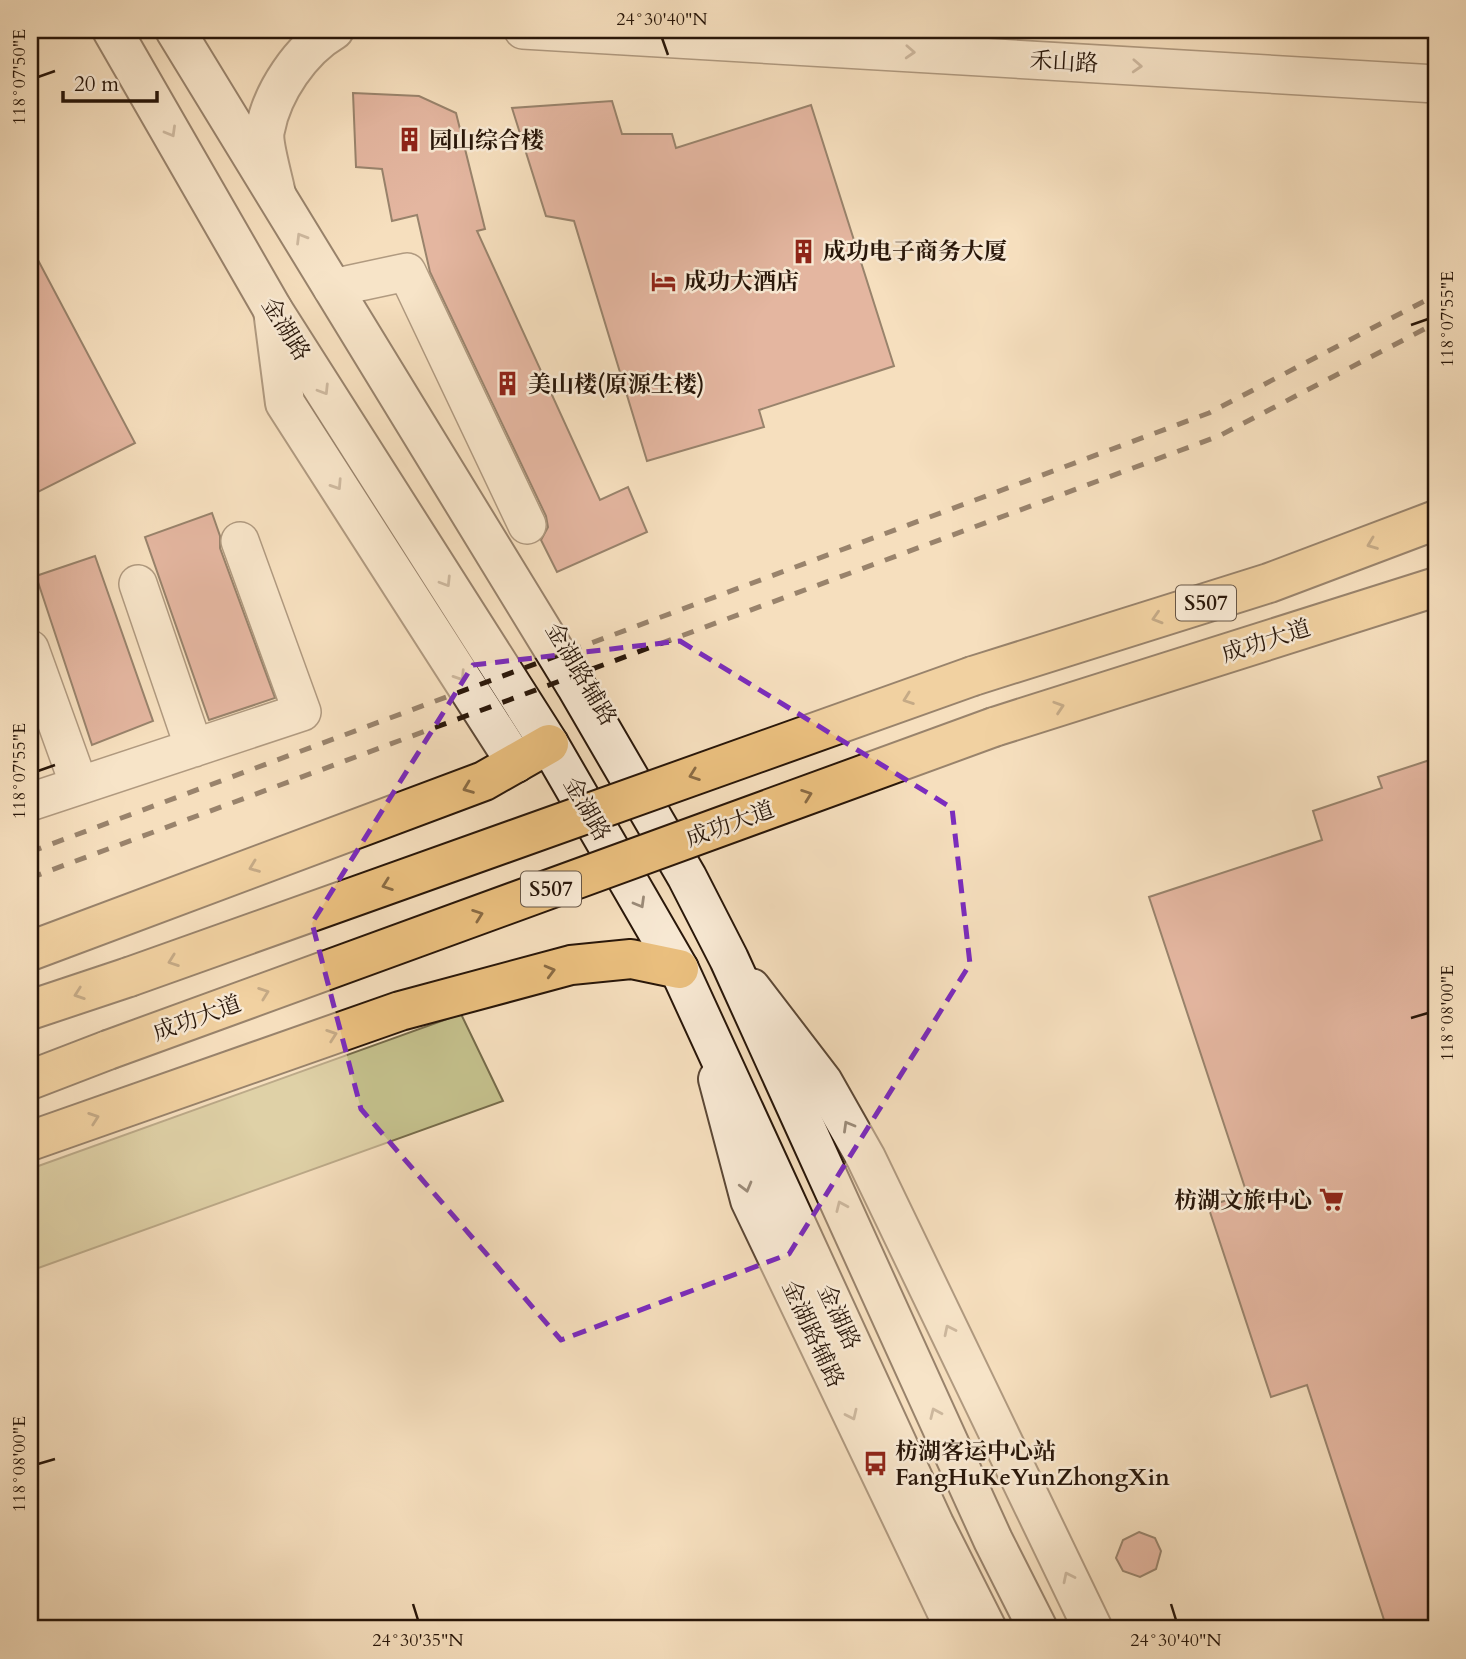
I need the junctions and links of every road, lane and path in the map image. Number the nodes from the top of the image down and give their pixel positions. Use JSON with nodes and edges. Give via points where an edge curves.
{"nodes":[{"id":1,"x":113,"y":30,"type":"edge"},
{"id":2,"x":175,"y":30,"type":"edge"},
{"id":3,"x":334,"y":30,"type":"edge"},
{"id":4,"x":523,"y":30,"type":"edge"},
{"id":5,"x":949,"y":30,"type":"edge"},
{"id":6,"x":1436,"y":61,"type":"edge"},
{"id":7,"x":1436,"y":84,"type":"edge"},
{"id":8,"x":276,"y":196,"type":"junction"},
{"id":9,"x":332,"y":288,"type":"junction"},
{"id":10,"x":273,"y":310,"type":"junction"},
{"id":11,"x":1436,"y":520,"type":"edge"},
{"id":12,"x":527,"y":525,"type":"dead end"},
{"id":13,"x":240,"y":541,"type":"dead end"},
{"id":14,"x":138,"y":584,"type":"dead end"},
{"id":15,"x":1436,"y":587,"type":"edge"},
{"id":16,"x":30,"y":649,"type":"edge"},
{"id":17,"x":549,"y":744,"type":"junction"},
{"id":18,"x":194,"y":748,"type":"junction"},
{"id":19,"x":516,"y":763,"type":"junction"},
{"id":20,"x":79,"y":785,"type":"junction"},
{"id":21,"x":30,"y":802,"type":"edge"},
{"id":22,"x":30,"y":951,"type":"edge"},
{"id":23,"x":729,"y":960,"type":"junction"},
{"id":24,"x":679,"y":970,"type":"junction"},
{"id":25,"x":30,"y":1010,"type":"edge"},
{"id":26,"x":705,"y":1026,"type":"junction"},
{"id":27,"x":30,"y":1080,"type":"edge"},
{"id":28,"x":30,"y":1141,"type":"edge"},
{"id":29,"x":1043,"y":1524,"type":"junction"},
{"id":30,"x":993,"y":1540,"type":"junction"},
{"id":31,"x":956,"y":1629,"type":"edge"},
{"id":32,"x":987,"y":1629,"type":"edge"},
{"id":33,"x":1038,"y":1629,"type":"edge"},
{"id":34,"x":1093,"y":1629,"type":"edge"}],
"edges":[{"from":1,"to":10,"type":"main road","name":"金湖路","one_way":true},
{"from":2,"to":8,"type":"main road","name":"金湖路"},
{"from":3,"to":8,"type":"main road","via":[[320,38],[284,78],[264,132]]},
{"from":4,"to":7,"type":"street","name":"禾山路","one_way":true},
{"from":5,"to":6,"type":"street","name":"禾山路"},
{"from":9,"to":8,"type":"main road","name":"金湖路","one_way":true},
{"from":9,"to":12,"type":"street","via":[[407,272]]},
{"from":9,"to":23,"type":"main road","name":"金湖路","via":[[576,686],[687,877]]},
{"from":10,"to":17,"type":"main road","name":"金湖路","one_way":true},
{"from":10,"to":19,"type":"main road","one_way":true,"via":[[285,403]]},
{"from":11,"to":25,"type":"highway","number":"S507","one_way":true,"bridge":true,"via":[[1269,583],[973,676]]},
{"from":13,"to":18,"type":"street","via":[[302,712]]},
{"from":14,"to":18,"type":"street"},
{"from":27,"to":15,"type":"highway","name":"成功大道","number":"S507","one_way":true,"bridge":true,"via":[[994,727]]},
{"from":16,"to":20,"type":"street"},
{"from":17,"to":19,"type":"highway"},
{"from":17,"to":24,"type":"main road","name":"金湖路","one_way":true},
{"from":18,"to":20,"type":"street"},
{"from":19,"to":22,"type":"highway","one_way":true,"via":[[484,781]]},
{"from":20,"to":21,"type":"street"},
{"from":29,"to":23,"type":"main road","one_way":true,"via":[[866,1158],[823,1082]]},
{"from":30,"to":23,"type":"main road","name":"金湖路","one_way":true},
{"from":24,"to":26,"type":"main road","name":"金湖路"},
{"from":28,"to":24,"type":"highway","one_way":true,"via":[[400,1012],[571,965],[631,959]]},
{"from":26,"to":31,"type":"main road","name":"金湖路辅路","one_way":true,"via":[[750,1200]]},
{"from":26,"to":32,"type":"main road","name":"金湖路","via":[[934,1524]]},
{"from":29,"to":30,"type":"main road"},
{"from":34,"to":29,"type":"main road","one_way":true},
{"from":30,"to":33,"type":"main road","name":"金湖路"}]}
